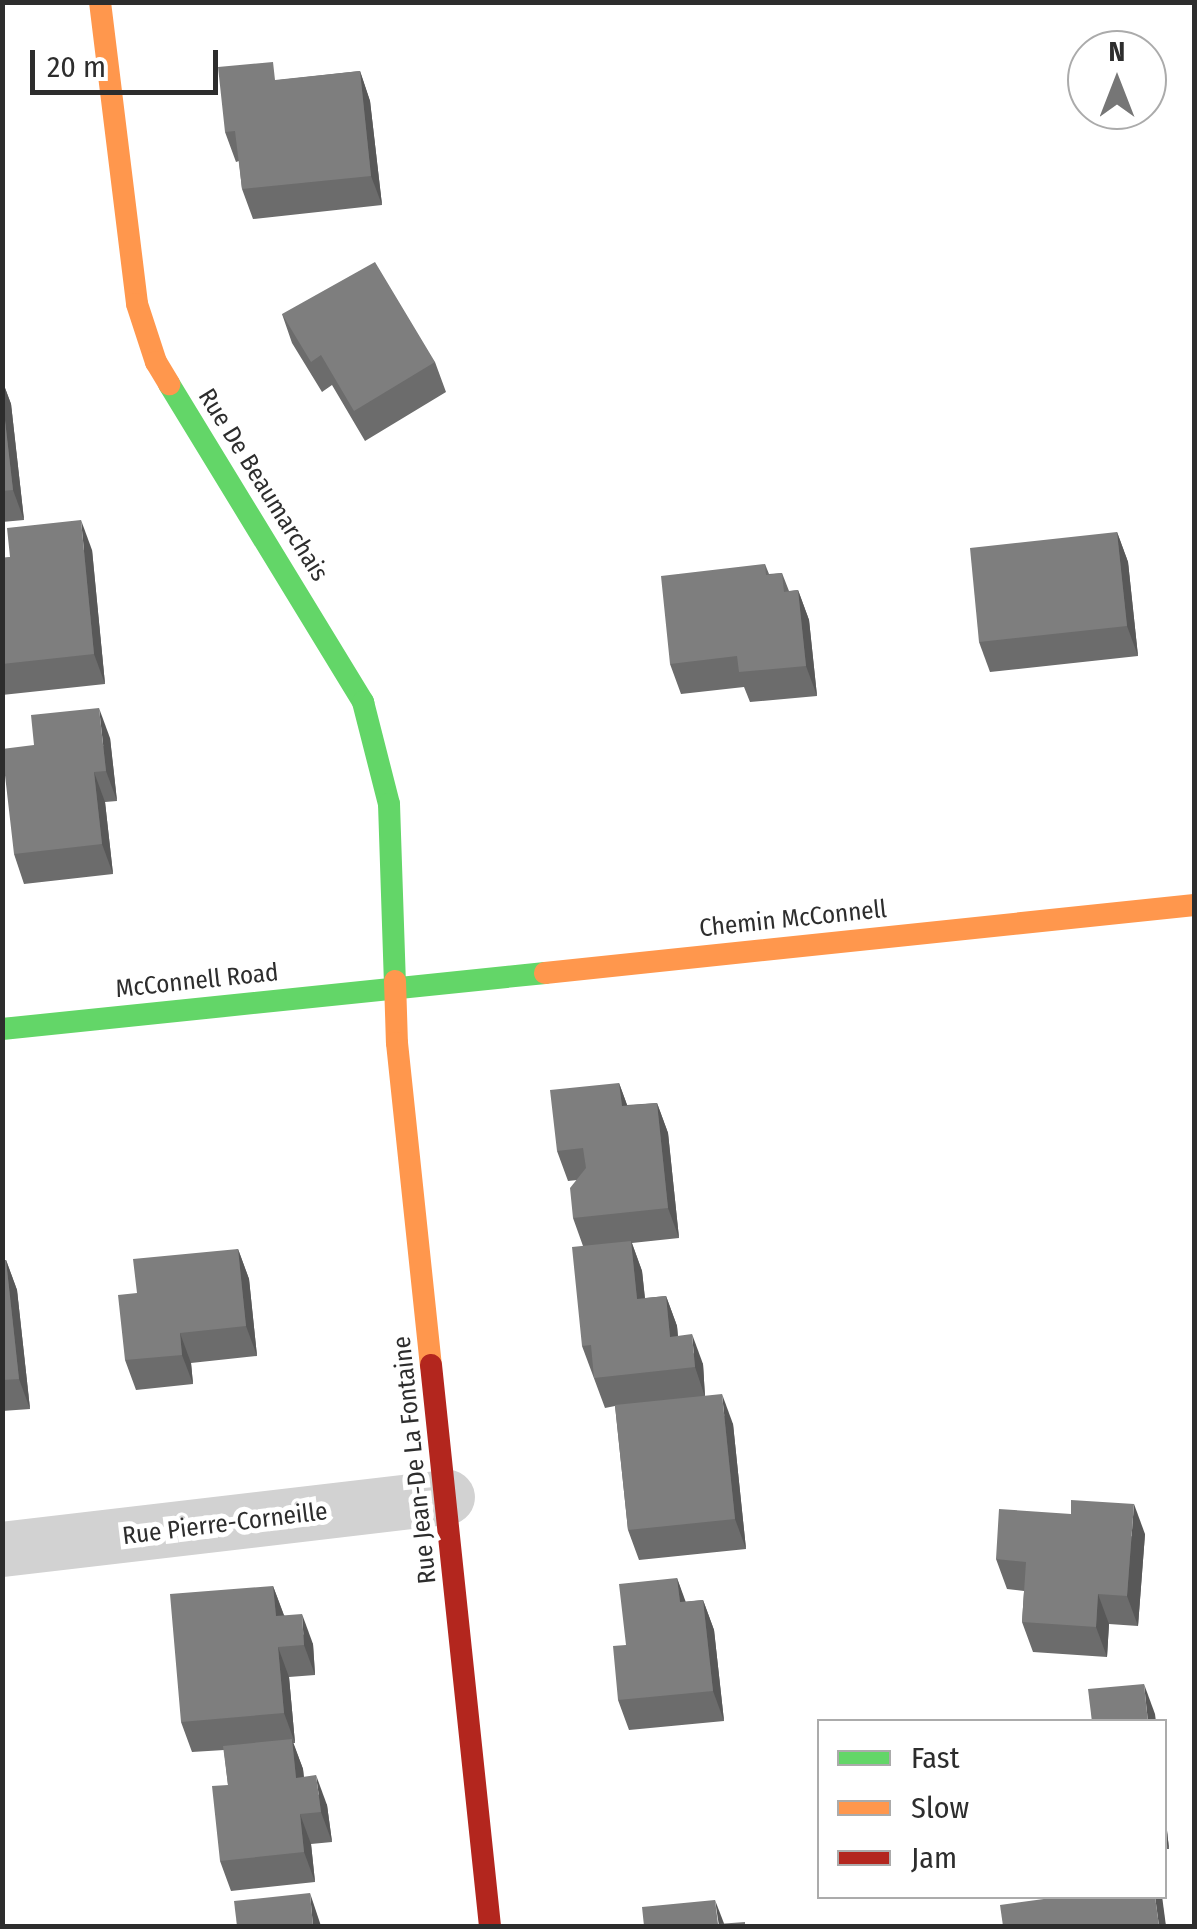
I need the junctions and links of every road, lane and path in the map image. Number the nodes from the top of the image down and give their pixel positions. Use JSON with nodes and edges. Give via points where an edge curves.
{"nodes":[{"id":1,"x":100,"y":2,"type":"edge"},
{"id":2,"x":1194,"y":905,"type":"edge"},
{"id":3,"x":396,"y":987,"type":"junction"},
{"id":4,"x":2,"y":1029,"type":"edge"},
{"id":5,"x":447,"y":1498,"type":"junction"},
{"id":6,"x":2,"y":1550,"type":"edge"},
{"id":7,"x":490,"y":1926,"type":"edge"}],
"edges":[{"from":1,"to":3,"type":"street","name":"Rue De Beaumarchais","via":[[137,304],[156,362],[363,702],[389,804]]},
{"from":2,"to":3,"type":"street","name":"Chemin McConnell"},
{"from":3,"to":4,"type":"street","name":"McConnell Road"},
{"from":3,"to":5,"type":"street","name":"Rue Jean-De La Fontaine"},
{"from":5,"to":6,"type":"street","name":"Rue Pierre-Corneille"},
{"from":5,"to":7,"type":"street","name":"Rue Jean-De La Fontaine"}]}
